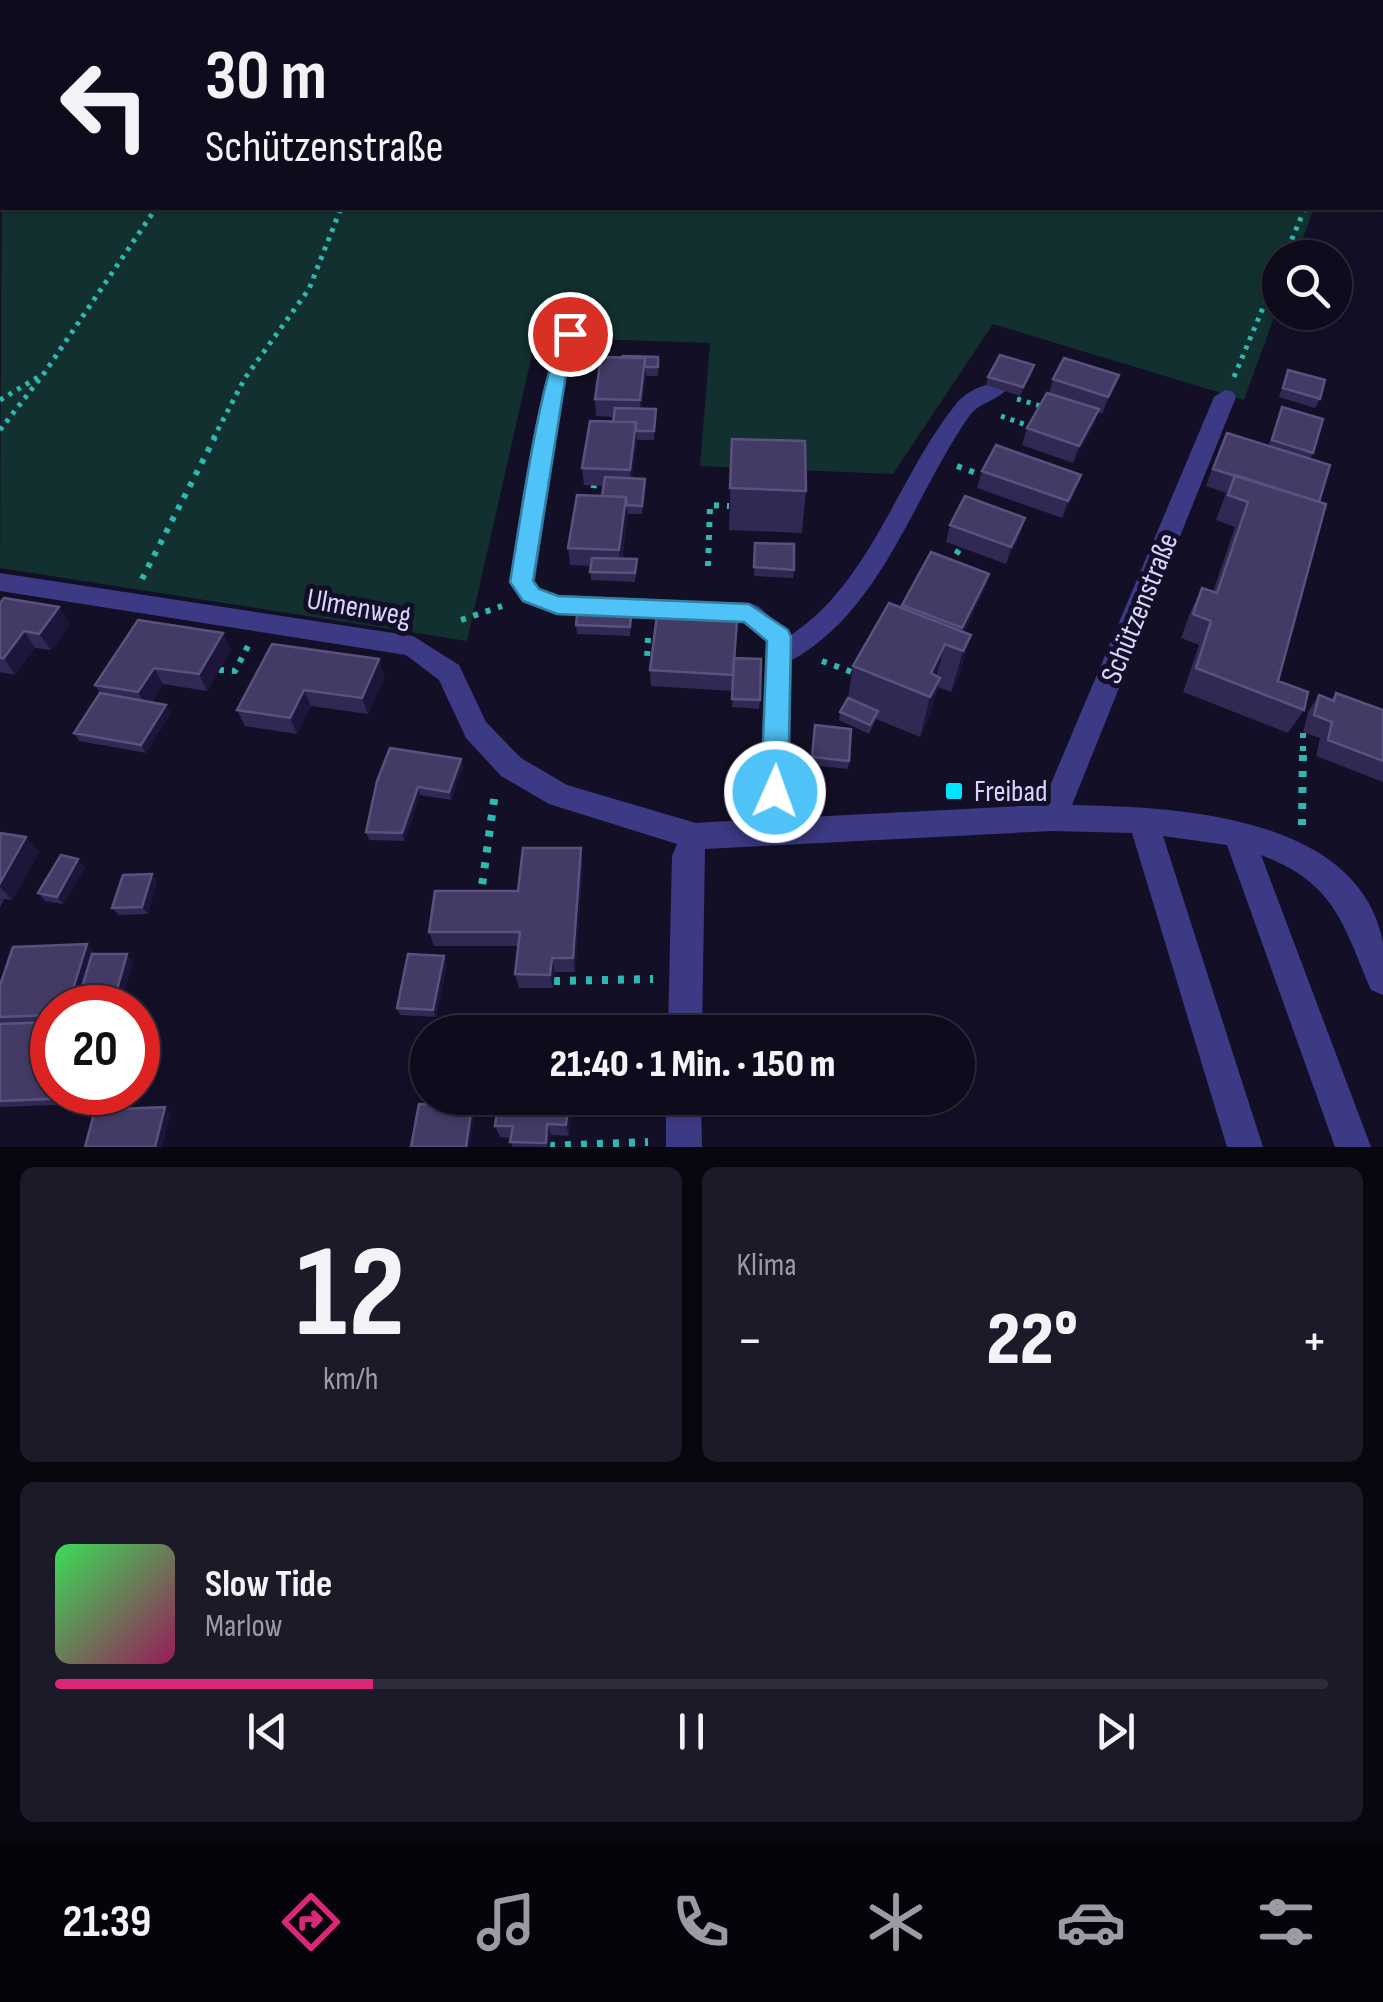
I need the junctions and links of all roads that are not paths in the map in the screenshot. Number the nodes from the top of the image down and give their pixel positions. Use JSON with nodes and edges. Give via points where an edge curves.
{"nodes":[{"id":1,"x":570,"y":334,"type":"edge"},
{"id":2,"x":996,"y":390,"type":"edge"},
{"id":3,"x":1225,"y":396,"type":"road end"},
{"id":4,"x":0,"y":582,"type":"edge"},
{"id":5,"x":786,"y":652,"type":"junction"},
{"id":6,"x":1052,"y":818,"type":"junction"},
{"id":7,"x":1143,"y":820,"type":"junction"},
{"id":8,"x":774,"y":831,"type":"junction"},
{"id":9,"x":1238,"y":832,"type":"junction"},
{"id":10,"x":696,"y":836,"type":"junction"},
{"id":11,"x":1383,"y":979,"type":"edge"},
{"id":12,"x":685,"y":1015,"type":"edge"},
{"id":13,"x":684,"y":1115,"type":"edge"},
{"id":14,"x":684,"y":1144,"type":"edge"},
{"id":15,"x":1245,"y":1147,"type":"edge"},
{"id":16,"x":1353,"y":1147,"type":"edge"}],
"edges":[{"from":1,"to":5,"type":"street","via":[[557,368],[522,582],[531,595],[557,605],[749,613],[779,637]]},
{"from":2,"to":5,"type":"street","via":[[967,404],[888,539],[831,612]]},
{"from":3,"to":6,"type":"street","name":"Schützenstraße"},
{"from":4,"to":10,"type":"street","name":"Ulmenweg","via":[[413,646],[449,672],[476,730],[511,767],[560,795]]},
{"from":5,"to":8,"type":"street"},
{"from":6,"to":7,"type":"street"},
{"from":6,"to":8,"type":"street"},
{"from":7,"to":9,"type":"street"},
{"from":7,"to":15,"type":"street"},
{"from":8,"to":10,"type":"street"},
{"from":9,"to":11,"type":"street","via":[[1302,857],[1348,897]]},
{"from":9,"to":16,"type":"street"},
{"from":10,"to":12,"type":"street","via":[[686,856]]},
{"from":13,"to":14,"type":"street"}]}
